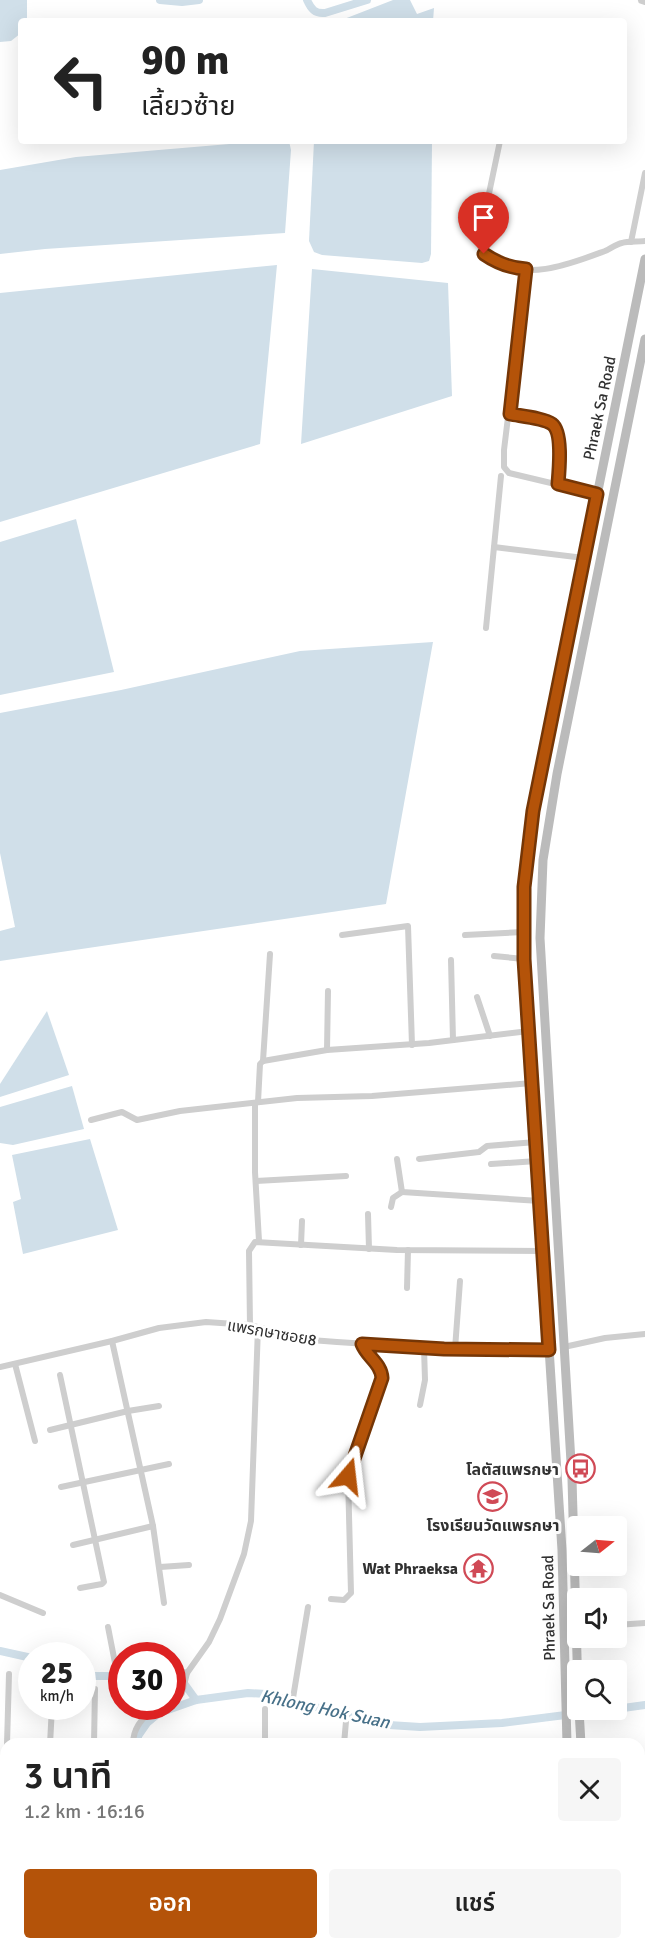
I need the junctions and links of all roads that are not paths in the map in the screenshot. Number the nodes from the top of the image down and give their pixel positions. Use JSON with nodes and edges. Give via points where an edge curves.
{"nodes":[{"id":1,"x":499,"y":144,"type":"edge"},
{"id":2,"x":645,"y":173,"type":"edge"},
{"id":3,"x":645,"y":241,"type":"edge"},
{"id":4,"x":631,"y":242,"type":"junction"},
{"id":5,"x":645,"y":259,"type":"edge"},
{"id":6,"x":526,"y":269,"type":"junction"},
{"id":7,"x":645,"y":339,"type":"edge"},
{"id":8,"x":510,"y":414,"type":"junction"},
{"id":9,"x":601,"y":473,"type":"junction"},
{"id":10,"x":501,"y":476,"type":"dead end"},
{"id":11,"x":617,"y":476,"type":"junction"},
{"id":12,"x":558,"y":484,"type":"junction"},
{"id":13,"x":597,"y":494,"type":"junction"},
{"id":14,"x":494,"y":547,"type":"junction"},
{"id":15,"x":584,"y":558,"type":"junction"},
{"id":16,"x":486,"y":628,"type":"dead end"},
{"id":17,"x":523,"y":932,"type":"junction"},
{"id":18,"x":342,"y":935,"type":"dead end"},
{"id":19,"x":465,"y":935,"type":"dead end"},
{"id":20,"x":270,"y":954,"type":"dead end"},
{"id":21,"x":494,"y":956,"type":"dead end"},
{"id":22,"x":524,"y":959,"type":"junction"},
{"id":23,"x":451,"y":960,"type":"dead end"},
{"id":24,"x":328,"y":991,"type":"dead end"},
{"id":25,"x":477,"y":997,"type":"dead end"},
{"id":26,"x":529,"y":1031,"type":"junction"},
{"id":27,"x":490,"y":1036,"type":"junction"},
{"id":28,"x":453,"y":1040,"type":"junction"},
{"id":29,"x":412,"y":1045,"type":"junction"},
{"id":30,"x":327,"y":1050,"type":"junction"},
{"id":31,"x":263,"y":1061,"type":"junction"},
{"id":32,"x":532,"y":1083,"type":"junction"},
{"id":33,"x":256,"y":1103,"type":"junction"},
{"id":34,"x":91,"y":1120,"type":"dead end"},
{"id":35,"x":536,"y":1142,"type":"junction"},
{"id":36,"x":398,"y":1159,"type":"dead end"},
{"id":37,"x":419,"y":1159,"type":"dead end"},
{"id":38,"x":537,"y":1161,"type":"junction"},
{"id":39,"x":491,"y":1164,"type":"dead end"},
{"id":40,"x":346,"y":1176,"type":"dead end"},
{"id":41,"x":256,"y":1181,"type":"junction"},
{"id":42,"x":402,"y":1192,"type":"junction"},
{"id":43,"x":540,"y":1201,"type":"junction"},
{"id":44,"x":392,"y":1207,"type":"dead end"},
{"id":45,"x":368,"y":1214,"type":"dead end"},
{"id":46,"x":302,"y":1221,"type":"dead end"},
{"id":47,"x":259,"y":1241,"type":"junction"},
{"id":48,"x":301,"y":1245,"type":"junction"},
{"id":49,"x":369,"y":1249,"type":"junction"},
{"id":50,"x":408,"y":1250,"type":"junction"},
{"id":51,"x":543,"y":1251,"type":"junction"},
{"id":52,"x":460,"y":1281,"type":"dead end"},
{"id":53,"x":407,"y":1288,"type":"dead end"},
{"id":54,"x":250,"y":1325,"type":"junction"},
{"id":55,"x":258,"y":1327,"type":"junction"},
{"id":56,"x":645,"y":1334,"type":"edge"},
{"id":57,"x":112,"y":1341,"type":"junction"},
{"id":58,"x":362,"y":1344,"type":"junction"},
{"id":59,"x":564,"y":1347,"type":"junction"},
{"id":60,"x":424,"y":1348,"type":"junction"},
{"id":61,"x":455,"y":1349,"type":"junction"},
{"id":62,"x":549,"y":1350,"type":"junction"},
{"id":63,"x":15,"y":1364,"type":"junction"},
{"id":64,"x":0,"y":1367,"type":"edge"},
{"id":65,"x":60,"y":1374,"type":"dead end"},
{"id":66,"x":420,"y":1405,"type":"dead end"},
{"id":67,"x":159,"y":1406,"type":"dead end"},
{"id":68,"x":128,"y":1411,"type":"junction"},
{"id":69,"x":70,"y":1425,"type":"junction"},
{"id":70,"x":50,"y":1430,"type":"dead end"},
{"id":71,"x":35,"y":1441,"type":"dead end"},
{"id":72,"x":169,"y":1464,"type":"dead end"},
{"id":73,"x":141,"y":1470,"type":"junction"},
{"id":74,"x":83,"y":1482,"type":"junction"},
{"id":75,"x":61,"y":1486,"type":"dead end"},
{"id":76,"x":153,"y":1526,"type":"junction"},
{"id":77,"x":96,"y":1539,"type":"junction"},
{"id":78,"x":73,"y":1545,"type":"dead end"},
{"id":79,"x":189,"y":1565,"type":"dead end"},
{"id":80,"x":160,"y":1567,"type":"junction"},
{"id":81,"x":80,"y":1588,"type":"dead end"},
{"id":82,"x":575,"y":1588,"type":"edge"},
{"id":83,"x":0,"y":1595,"type":"edge"},
{"id":84,"x":331,"y":1599,"type":"dead end"},
{"id":85,"x":164,"y":1603,"type":"dead end"},
{"id":86,"x":308,"y":1607,"type":"dead end"},
{"id":87,"x":43,"y":1613,"type":"dead end"},
{"id":88,"x":645,"y":1623,"type":"edge"},
{"id":89,"x":627,"y":1624,"type":"edge"},
{"id":90,"x":108,"y":1627,"type":"dead end"},
{"id":91,"x":111,"y":1642,"type":"edge"},
{"id":92,"x":9,"y":1674,"type":"dead end"},
{"id":93,"x":186,"y":1676,"type":"edge"},
{"id":94,"x":293,"y":1698,"type":"dead end"},
{"id":95,"x":266,"y":1709,"type":"dead end"},
{"id":96,"x":347,"y":1710,"type":"dead end"},
{"id":97,"x":51,"y":1720,"type":"edge"},
{"id":98,"x":94,"y":1720,"type":"edge"},
{"id":99,"x":143,"y":1720,"type":"edge"},
{"id":100,"x":580,"y":1720,"type":"edge"},
{"id":101,"x":7,"y":1738,"type":"edge"},
{"id":102,"x":50,"y":1738,"type":"edge"},
{"id":103,"x":94,"y":1738,"type":"edge"},
{"id":104,"x":133,"y":1738,"type":"edge"},
{"id":105,"x":265,"y":1738,"type":"edge"},
{"id":106,"x":345,"y":1738,"type":"edge"},
{"id":107,"x":567,"y":1738,"type":"edge"},
{"id":108,"x":581,"y":1738,"type":"edge"}],
"edges":[{"from":1,"to":6,"type":"street","via":[[480,248],[497,262]]},
{"from":2,"to":4,"type":"street"},
{"from":3,"to":4,"type":"street"},
{"from":4,"to":6,"type":"street","via":[[557,268]]},
{"from":5,"to":9,"type":"main road","name":"Phraek Sa Road"},
{"from":6,"to":8,"type":"street"},
{"from":7,"to":11,"type":"main road","name":"Phraek Sa Road"},
{"from":8,"to":12,"type":"street","via":[[551,423],[556,428]]},
{"from":8,"to":12,"type":"street","via":[[504,467],[509,473]]},
{"from":9,"to":11,"type":"main road"},
{"from":9,"to":13,"type":"main road","name":"Phraek Sa Road"},
{"from":10,"to":14,"type":"street"},
{"from":11,"to":59,"type":"main road","name":"Phraek Sa Road","via":[[552,800],[541,878],[541,967]]},
{"from":12,"to":13,"type":"street"},
{"from":13,"to":15,"type":"main road","name":"Phraek Sa Road"},
{"from":14,"to":15,"type":"street"},
{"from":14,"to":16,"type":"street"},
{"from":15,"to":17,"type":"main road","name":"Phraek Sa Road","via":[[533,811]]},
{"from":17,"to":19,"type":"street"},
{"from":17,"to":22,"type":"main road","name":"Phraek Sa Road"},
{"from":18,"to":29,"type":"street","via":[[408,926]]},
{"from":20,"to":31,"type":"street"},
{"from":21,"to":22,"type":"street"},
{"from":22,"to":26,"type":"main road","name":"Phraek Sa Road"},
{"from":23,"to":28,"type":"street"},
{"from":24,"to":30,"type":"street"},
{"from":25,"to":27,"type":"street"},
{"from":26,"to":27,"type":"street"},
{"from":26,"to":32,"type":"main road","name":"Phraek Sa Road"},
{"from":27,"to":28,"type":"street"},
{"from":28,"to":29,"type":"street"},
{"from":29,"to":30,"type":"street"},
{"from":30,"to":31,"type":"street"},
{"from":31,"to":33,"type":"street"},
{"from":32,"to":33,"type":"street"},
{"from":32,"to":35,"type":"main road","name":"Phraek Sa Road"},
{"from":33,"to":34,"type":"street","via":[[171,1112],[137,1120],[122,1112]]},
{"from":33,"to":41,"type":"street"},
{"from":35,"to":37,"type":"street","via":[[487,1146],[479,1152]]},
{"from":35,"to":38,"type":"main road","name":"Phraek Sa Road"},
{"from":36,"to":42,"type":"street"},
{"from":38,"to":39,"type":"street"},
{"from":38,"to":43,"type":"main road","name":"Phraek Sa Road"},
{"from":40,"to":41,"type":"street"},
{"from":41,"to":47,"type":"street"},
{"from":42,"to":43,"type":"street"},
{"from":42,"to":44,"type":"street","via":[[393,1198]]},
{"from":43,"to":51,"type":"main road","name":"Phraek Sa Road"},
{"from":45,"to":49,"type":"street"},
{"from":46,"to":48,"type":"street"},
{"from":47,"to":48,"type":"street"},
{"from":47,"to":54,"type":"street","via":[[249,1251]]},
{"from":48,"to":49,"type":"street"},
{"from":49,"to":50,"type":"street"},
{"from":50,"to":51,"type":"street"},
{"from":50,"to":53,"type":"street"},
{"from":51,"to":62,"type":"main road","name":"Phraek Sa Road"},
{"from":52,"to":61,"type":"street"},
{"from":54,"to":55,"type":"street","name":"แพรกษาซอย8"},
{"from":54,"to":57,"type":"street","name":"แพรกษาซอย8","via":[[206,1322],[159,1328]]},
{"from":55,"to":58,"type":"street","name":"แพรกษาซอย8","via":[[311,1340]]},
{"from":55,"to":93,"type":"street","via":[[251,1521],[220,1619]]},
{"from":56,"to":59,"type":"street"},
{"from":57,"to":63,"type":"street","name":"แพรกษาซอย8"},
{"from":57,"to":68,"type":"street"},
{"from":58,"to":60,"type":"street","name":"แพรกษาซอย8"},
{"from":58,"to":84,"type":"street","via":[[378,1365],[382,1378],[348,1476],[351,1593],[344,1600]]},
{"from":59,"to":82,"type":"main road","name":"Phraek Sa Road"},
{"from":60,"to":61,"type":"street","name":"แพรกษาซอย8"},
{"from":60,"to":66,"type":"street"},
{"from":61,"to":62,"type":"street","name":"แพรกษาซอย8"},
{"from":62,"to":107,"type":"main road","name":"Phraek Sa Road","via":[[563,1558]]},
{"from":63,"to":64,"type":"street","name":"แพรกษาซอย8"},
{"from":63,"to":71,"type":"street"},
{"from":65,"to":69,"type":"street"},
{"from":67,"to":68,"type":"street"},
{"from":68,"to":69,"type":"street"},
{"from":68,"to":73,"type":"street"},
{"from":69,"to":70,"type":"street"},
{"from":69,"to":74,"type":"street"},
{"from":72,"to":73,"type":"street"},
{"from":73,"to":74,"type":"street"},
{"from":73,"to":76,"type":"street"},
{"from":74,"to":75,"type":"street"},
{"from":74,"to":77,"type":"street"},
{"from":76,"to":77,"type":"street"},
{"from":76,"to":80,"type":"street"},
{"from":77,"to":78,"type":"street"},
{"from":77,"to":81,"type":"street","via":[[104,1583]]},
{"from":79,"to":80,"type":"street"},
{"from":80,"to":85,"type":"street"},
{"from":83,"to":87,"type":"street"},
{"from":86,"to":94,"type":"street"},
{"from":88,"to":89,"type":"street"},
{"from":90,"to":91,"type":"street"},
{"from":92,"to":101,"type":"street"},
{"from":95,"to":105,"type":"street"},
{"from":96,"to":106,"type":"street"},
{"from":97,"to":102,"type":"street"},
{"from":98,"to":103,"type":"street"},
{"from":99,"to":104,"type":"street"},
{"from":100,"to":108,"type":"main road"}]}
